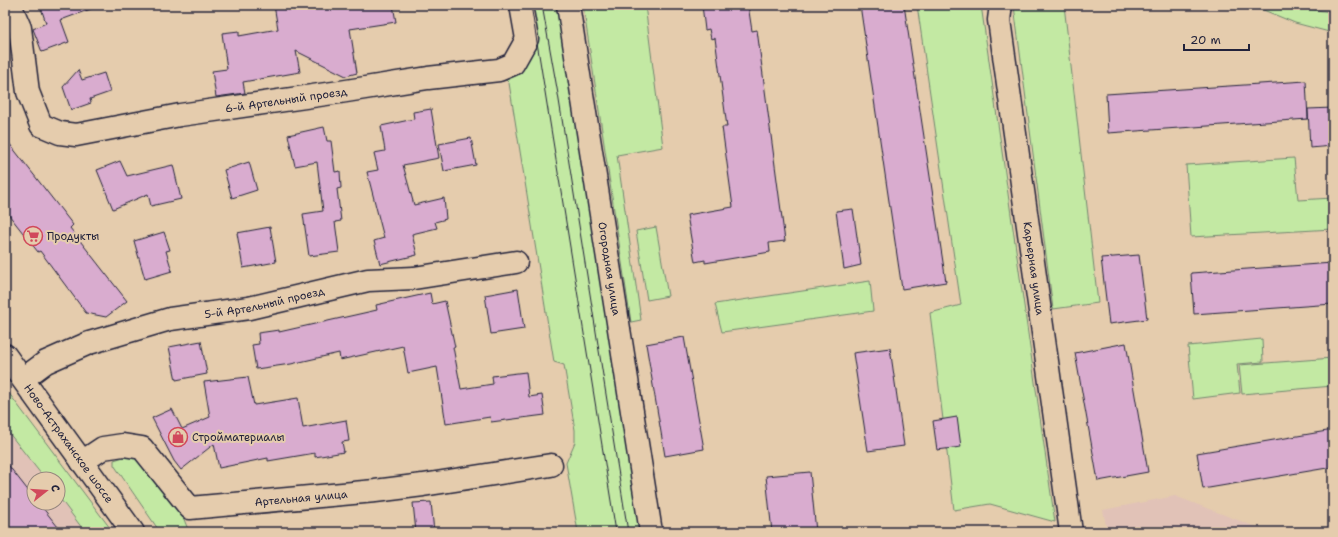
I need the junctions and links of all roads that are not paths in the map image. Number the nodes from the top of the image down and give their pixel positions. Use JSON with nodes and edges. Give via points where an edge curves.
{"nodes":[{"id":1,"x":10,"y":5,"type":"edge"},
{"id":2,"x":521,"y":5,"type":"edge"},
{"id":3,"x":568,"y":5,"type":"edge"},
{"id":4,"x":1001,"y":5,"type":"edge"},
{"id":5,"x":516,"y":262,"type":"dead end"},
{"id":6,"x":5,"y":355,"type":"edge"},
{"id":7,"x":23,"y":378,"type":"junction"},
{"id":8,"x":82,"y":462,"type":"junction"},
{"id":9,"x":551,"y":465,"type":"dead end"},
{"id":10,"x":133,"y":532,"type":"edge"},
{"id":11,"x":651,"y":532,"type":"edge"},
{"id":12,"x":1071,"y":532,"type":"edge"}],
"edges":[{"from":1,"to":2,"type":"street","name":"6-й Артельный проезд","via":[[20,28],[28,92],[41,124],[60,133],[76,135],[180,115],[499,70],[512,64],[527,39]]},
{"from":3,"to":11,"type":"street","name":"Огородная улица"},
{"from":4,"to":12,"type":"street","name":"Карьерная улица","via":[[999,20]]},
{"from":5,"to":7,"type":"street","name":"5-й Артельный проезд","via":[[414,278],[368,280],[249,308],[170,319],[89,343],[46,362]]},
{"from":6,"to":7,"type":"street","name":"Ново-Астраханское шоссе"},
{"from":7,"to":8,"type":"street","name":"Ново-Астраханское шоссе"},
{"from":8,"to":9,"type":"street","name":"Артельная улица","via":[[103,448],[122,445],[142,448],[190,508],[375,491]]},
{"from":8,"to":10,"type":"street","name":"Ново-Астраханское шоссе"}]}
